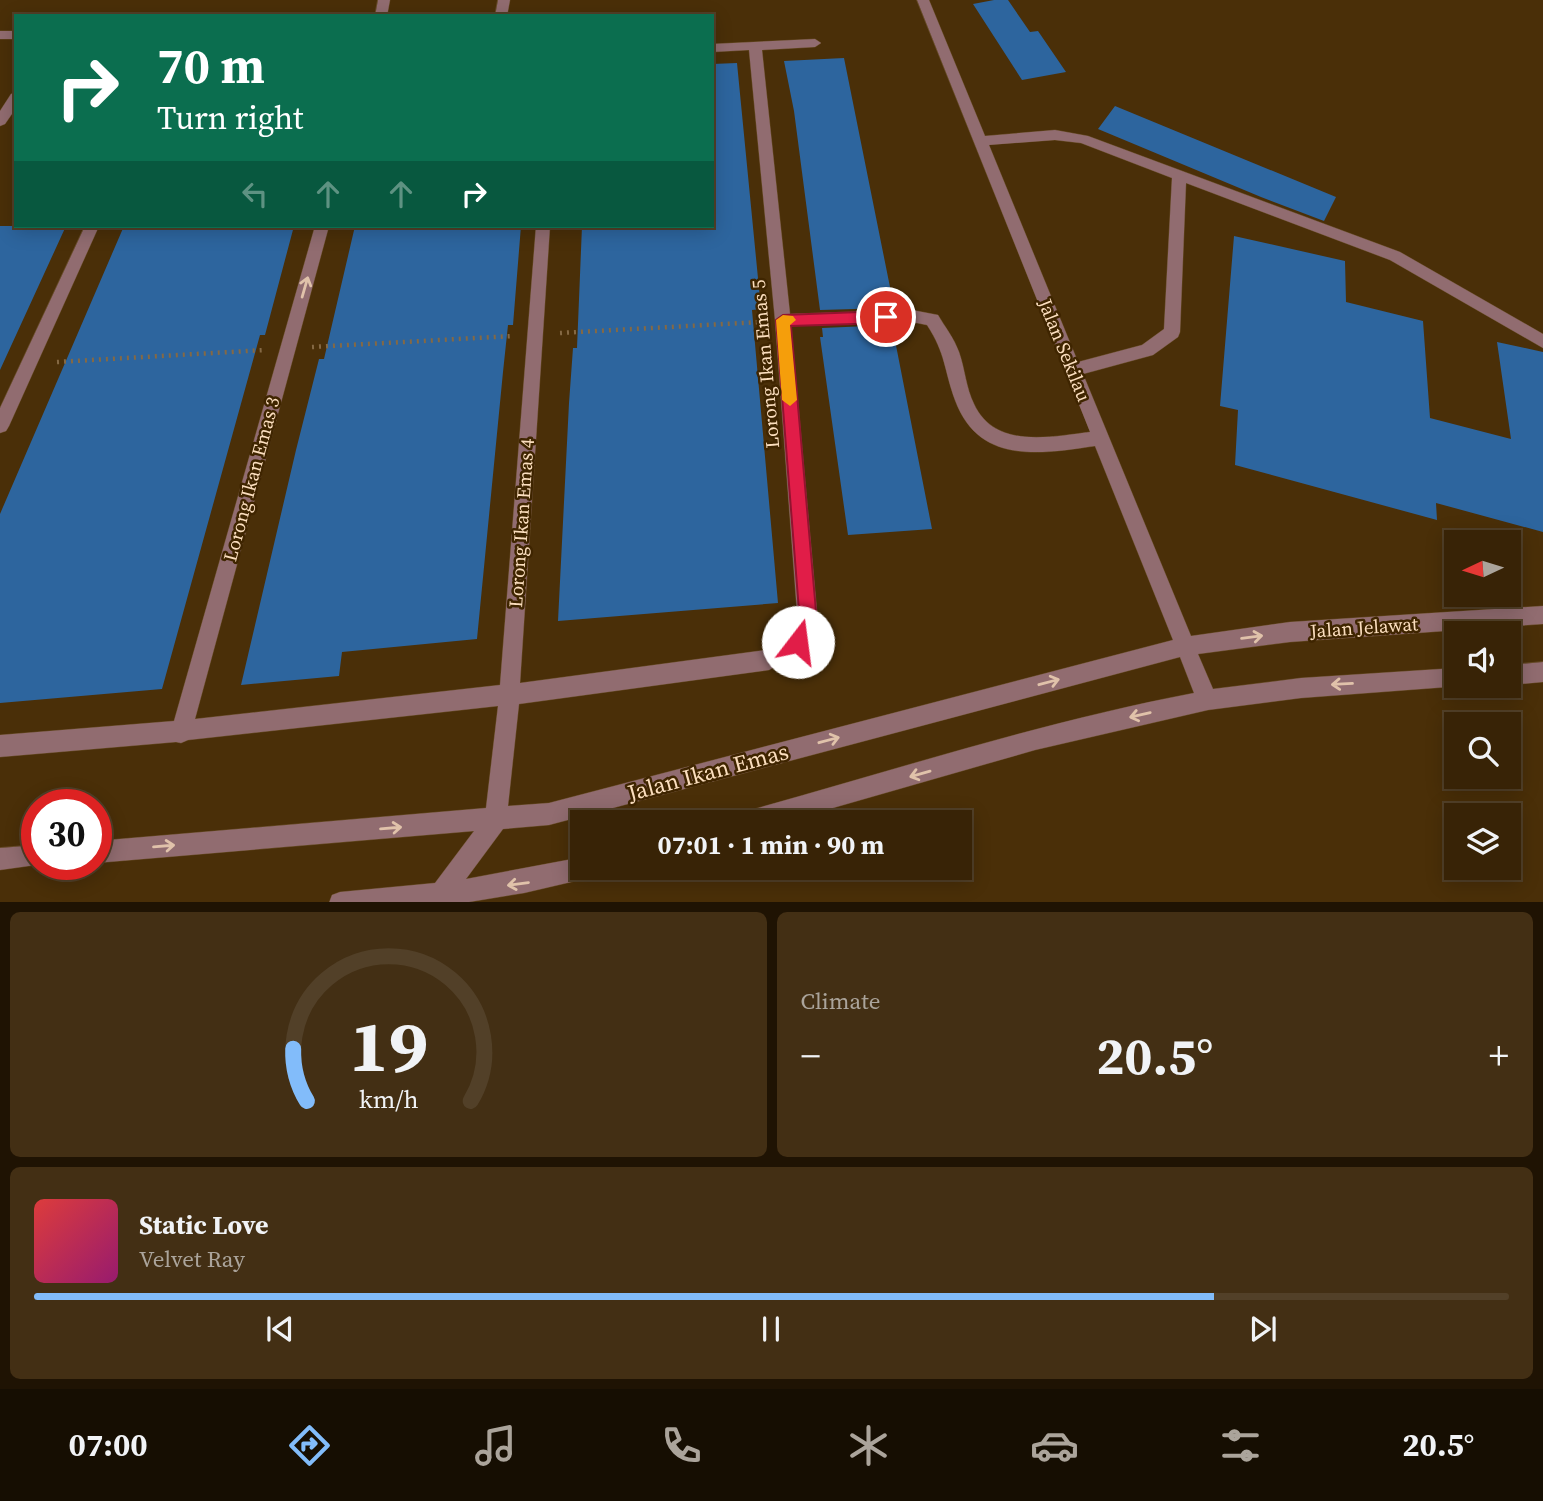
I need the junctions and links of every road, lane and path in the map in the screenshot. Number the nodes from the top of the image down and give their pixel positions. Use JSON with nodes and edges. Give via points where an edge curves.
{"nodes":[{"id":1,"x":923,"y":0,"type":"edge"},
{"id":2,"x":815,"y":43,"type":"dead end"},
{"id":3,"x":755,"y":46,"type":"junction"},
{"id":4,"x":714,"y":48,"type":"edge"},
{"id":5,"x":14,"y":100,"type":"edge"},
{"id":6,"x":0,"y":121,"type":"edge"},
{"id":7,"x":980,"y":141,"type":"junction"},
{"id":8,"x":1179,"y":174,"type":"junction"},
{"id":9,"x":91,"y":228,"type":"edge"},
{"id":10,"x":321,"y":228,"type":"edge"},
{"id":11,"x":543,"y":228,"type":"edge"},
{"id":12,"x":783,"y":320,"type":"junction"},
{"id":13,"x":535,"y":335,"type":"junction"},
{"id":14,"x":1543,"y":342,"type":"edge"},
{"id":15,"x":287,"y":349,"type":"junction"},
{"id":16,"x":29,"y":363,"type":"junction"},
{"id":17,"x":1073,"y":370,"type":"junction"},
{"id":18,"x":0,"y":426,"type":"edge"},
{"id":19,"x":1101,"y":438,"type":"junction"},
{"id":20,"x":1543,"y":615,"type":"edge"},
{"id":21,"x":1185,"y":646,"type":"junction"},
{"id":22,"x":1543,"y":672,"type":"edge"},
{"id":23,"x":1521,"y":673,"type":"edge"},
{"id":24,"x":1444,"y":679,"type":"edge"},
{"id":25,"x":509,"y":697,"type":"junction"},
{"id":26,"x":1207,"y":700,"type":"junction"},
{"id":27,"x":181,"y":733,"type":"junction"},
{"id":28,"x":0,"y":746,"type":"edge"},
{"id":29,"x":790,"y":810,"type":"edge"},
{"id":30,"x":496,"y":820,"type":"junction"},
{"id":31,"x":112,"y":851,"type":"edge"},
{"id":32,"x":21,"y":857,"type":"edge"},
{"id":33,"x":0,"y":859,"type":"edge"},
{"id":34,"x":570,"y":872,"type":"edge"},
{"id":35,"x":437,"y":900,"type":"edge"},
{"id":36,"x":340,"y":902,"type":"edge"}],
"edges":[{"from":1,"to":7,"type":"street","name":"Jalan Sekilau"},
{"from":2,"to":3,"type":"street"},
{"from":3,"to":4,"type":"street"},
{"from":3,"to":12,"type":"street","name":"Lorong Ikan Emas 5"},
{"from":5,"to":6,"type":"street"},
{"from":7,"to":8,"type":"street","via":[[1055,135],[1083,139]]},
{"from":7,"to":17,"type":"street","name":"Jalan Sekilau"},
{"from":8,"to":14,"type":"street","via":[[1395,257]]},
{"from":8,"to":17,"type":"street","via":[[1172,332],[1147,350]]},
{"from":9,"to":16,"type":"street"},
{"from":15,"to":10,"type":"street","name":"Lorong Ikan Emas 3","one_way":true},
{"from":11,"to":13,"type":"street","name":"Lorong Ikan Emas 4"},
{"from":12,"to":13,"type":"path"},
{"from":12,"to":19,"type":"street","via":[[932,319],[949,345],[968,411],[1003,443],[1022,447]]},
{"from":12,"to":25,"type":"street","name":"Lorong Ikan Emas 5","via":[[807,611],[798,642],[769,660]]},
{"from":13,"to":15,"type":"path"},
{"from":13,"to":25,"type":"street","name":"Lorong Ikan Emas 4"},
{"from":15,"to":16,"type":"path"},
{"from":15,"to":27,"type":"street","name":"Lorong Ikan Emas 3"},
{"from":16,"to":18,"type":"street"},
{"from":17,"to":19,"type":"street","name":"Jalan Sekilau"},
{"from":19,"to":21,"type":"street","name":"Jalan Sekilau"},
{"from":21,"to":20,"type":"street","name":"Jalan Jelawat","one_way":true,"via":[[1290,632]]},
{"from":21,"to":26,"type":"street","name":"Jalan Sekilau"},
{"from":30,"to":21,"type":"street","name":"Jalan Ikan Emas","one_way":true,"via":[[549,814]]},
{"from":22,"to":23,"type":"street"},
{"from":24,"to":26,"type":"street","one_way":true,"via":[[1286,688]]},
{"from":25,"to":27,"type":"street"},
{"from":25,"to":30,"type":"street","name":"Lorong Ikan Emas 4"},
{"from":26,"to":29,"type":"street","one_way":true,"via":[[1052,736]]},
{"from":27,"to":28,"type":"street"},
{"from":31,"to":30,"type":"street","name":"Jalan Ikan Emas","one_way":true},
{"from":30,"to":35,"type":"street"},
{"from":32,"to":33,"type":"street"},
{"from":34,"to":35,"type":"street","one_way":true},
{"from":35,"to":36,"type":"street"}]}
